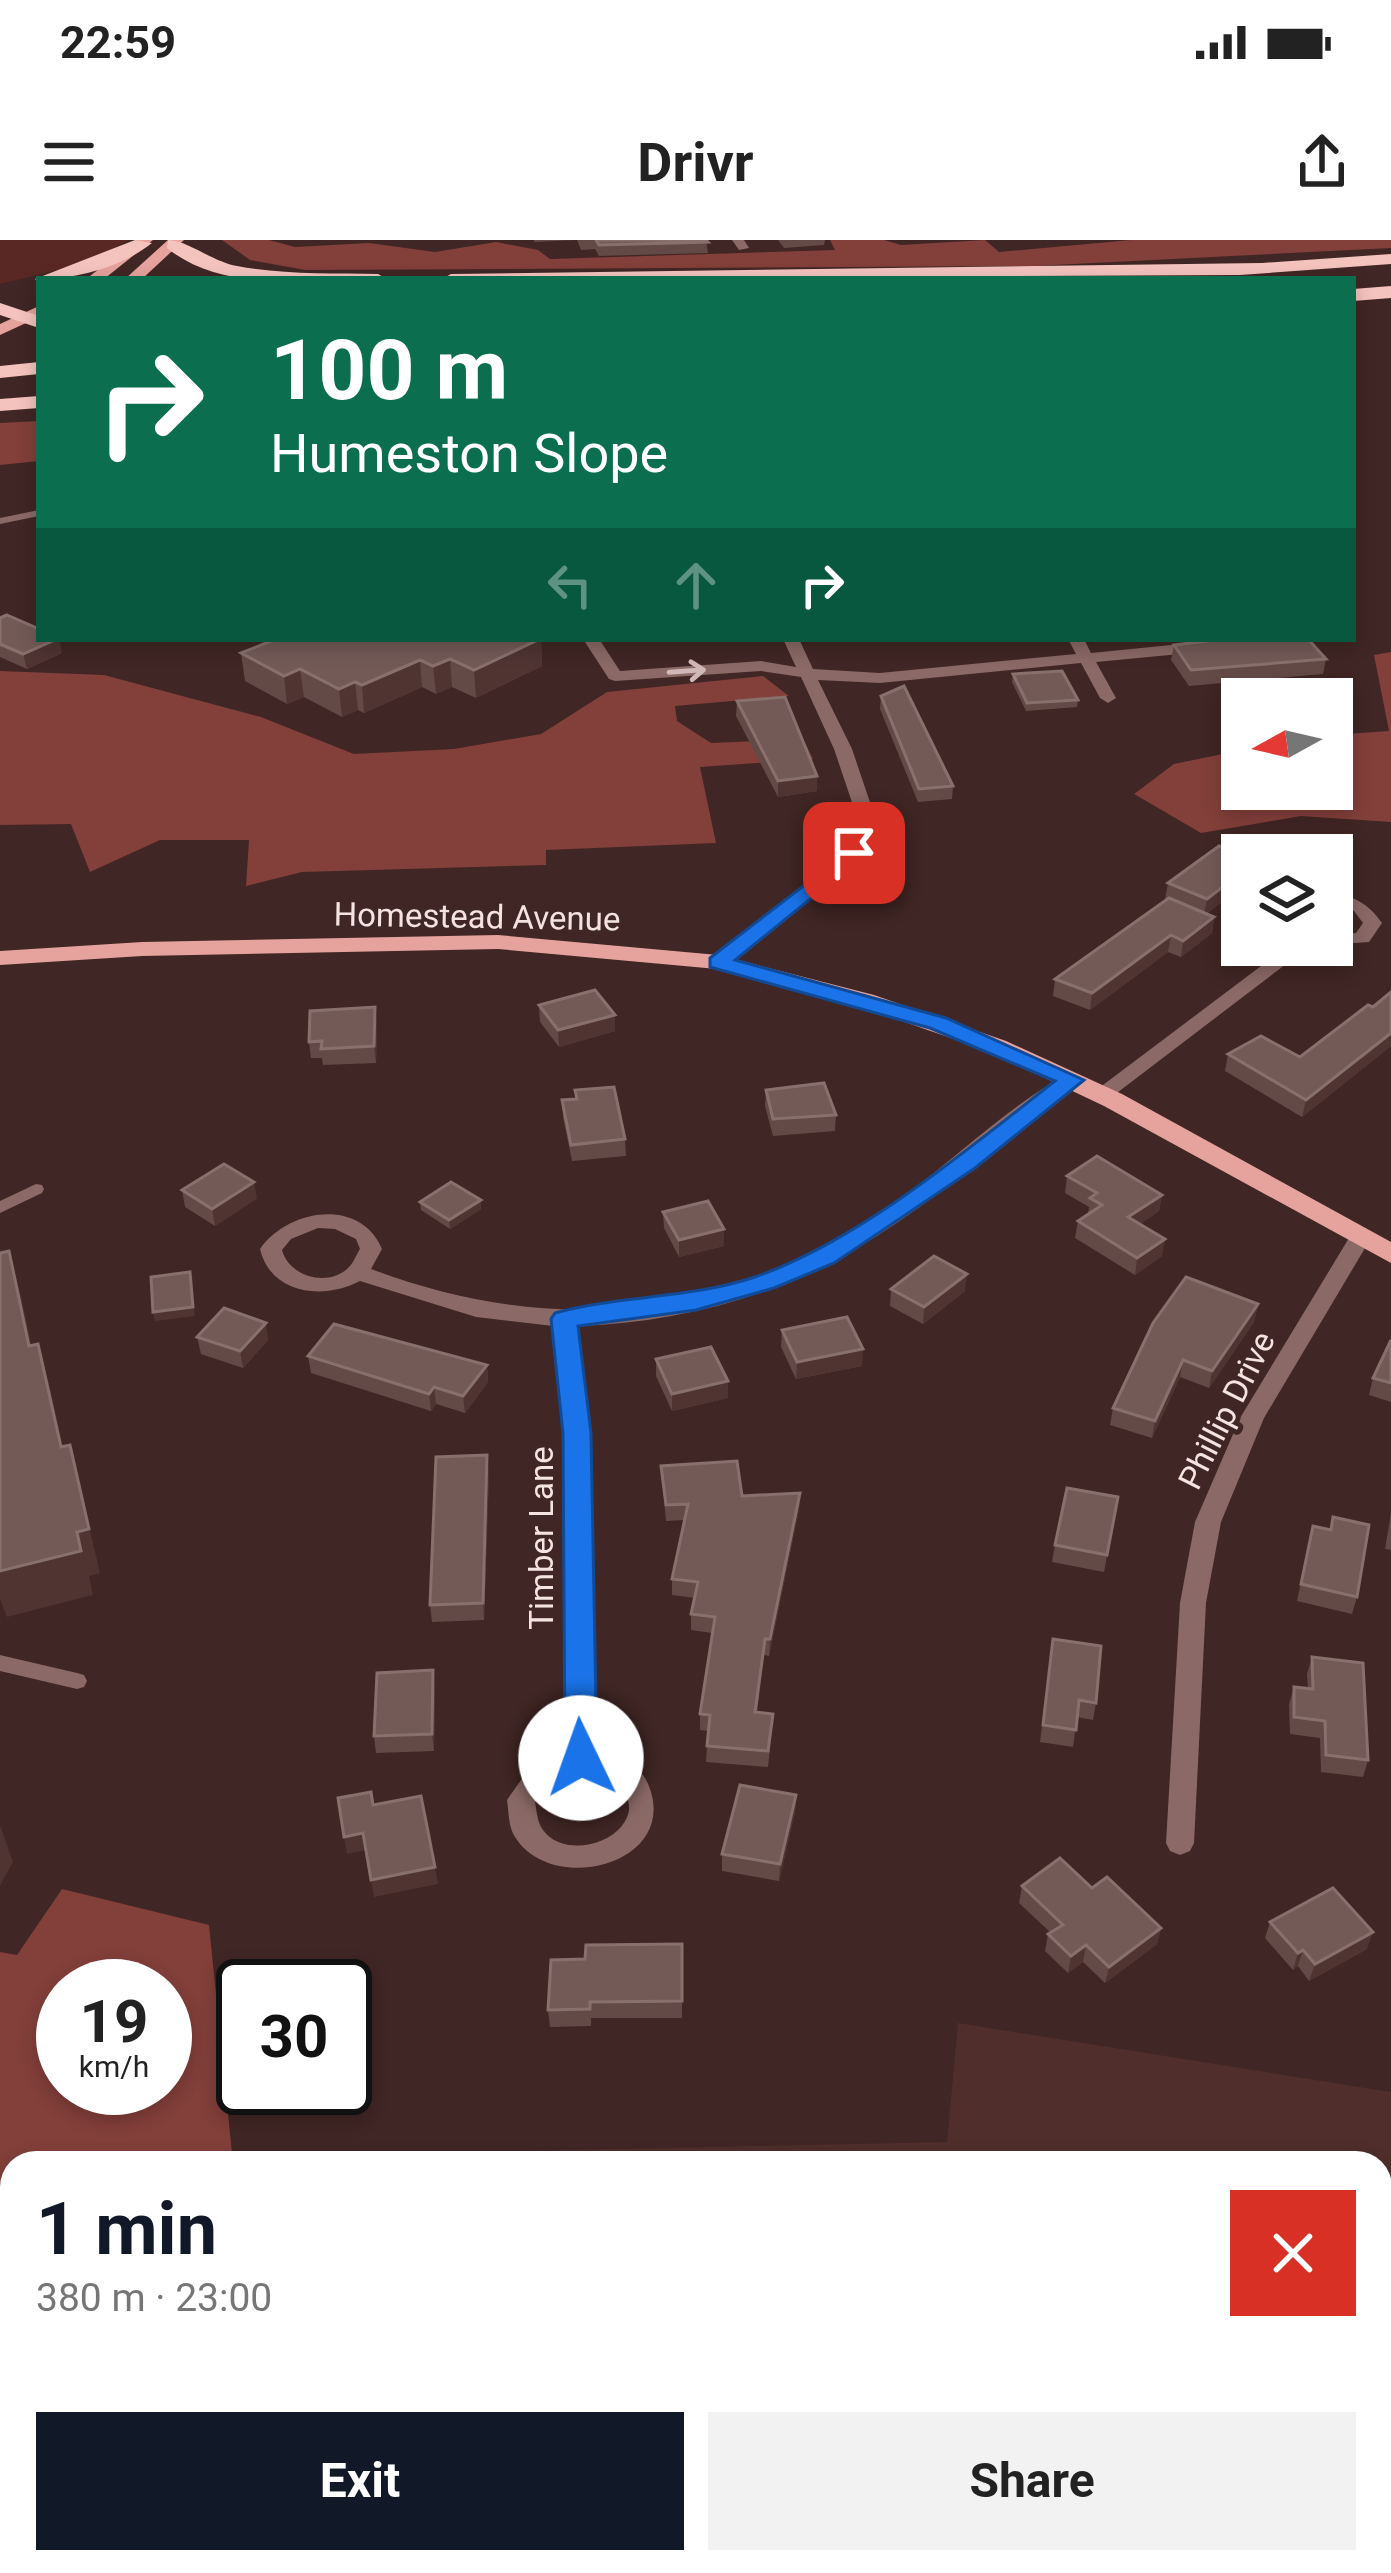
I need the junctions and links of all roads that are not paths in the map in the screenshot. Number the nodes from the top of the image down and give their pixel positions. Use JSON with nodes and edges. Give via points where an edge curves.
{"nodes":[{"id":1,"x":144,"y":241,"type":"edge"},
{"id":2,"x":175,"y":242,"type":"edge"},
{"id":3,"x":1391,"y":259,"type":"edge"},
{"id":4,"x":1260,"y":268,"type":"junction"},
{"id":5,"x":54,"y":276,"type":"edge"},
{"id":6,"x":98,"y":276,"type":"edge"},
{"id":7,"x":136,"y":276,"type":"edge"},
{"id":8,"x":326,"y":276,"type":"edge"},
{"id":9,"x":672,"y":276,"type":"edge"},
{"id":10,"x":1169,"y":276,"type":"edge"},
{"id":11,"x":1391,"y":292,"type":"edge"},
{"id":12,"x":1356,"y":295,"type":"edge"},
{"id":13,"x":0,"y":309,"type":"edge"},
{"id":14,"x":36,"y":323,"type":"edge"},
{"id":15,"x":36,"y":324,"type":"edge"},
{"id":16,"x":0,"y":330,"type":"edge"},
{"id":17,"x":36,"y":368,"type":"edge"},
{"id":18,"x":5,"y":371,"type":"edge"},
{"id":19,"x":36,"y":402,"type":"edge"},
{"id":20,"x":0,"y":406,"type":"edge"},
{"id":21,"x":36,"y":514,"type":"edge"},
{"id":22,"x":0,"y":521,"type":"edge"},
{"id":23,"x":593,"y":642,"type":"edge"},
{"id":24,"x":792,"y":642,"type":"edge"},
{"id":25,"x":1078,"y":642,"type":"edge"},
{"id":26,"x":1223,"y":645,"type":"edge"},
{"id":27,"x":1088,"y":657,"type":"junction"},
{"id":28,"x":806,"y":670,"type":"junction"},
{"id":29,"x":1108,"y":698,"type":"dead end"},
{"id":30,"x":1353,"y":904,"type":"edge"},
{"id":31,"x":1353,"y":939,"type":"edge"},
{"id":32,"x":0,"y":958,"type":"edge"},
{"id":33,"x":718,"y":962,"type":"junction"},
{"id":34,"x":1273,"y":966,"type":"edge"},
{"id":35,"x":1072,"y":1080,"type":"junction"},
{"id":36,"x":1102,"y":1095,"type":"junction"},
{"id":37,"x":36,"y":1190,"type":"dead end"},
{"id":38,"x":0,"y":1208,"type":"edge"},
{"id":39,"x":1360,"y":1238,"type":"junction"},
{"id":40,"x":1391,"y":1255,"type":"edge"},
{"id":41,"x":358,"y":1271,"type":"dead end"},
{"id":42,"x":564,"y":1319,"type":"junction"},
{"id":43,"x":0,"y":1663,"type":"edge"},
{"id":44,"x":77,"y":1681,"type":"dead end"},
{"id":45,"x":581,"y":1758,"type":"dead end"},
{"id":46,"x":1180,"y":1843,"type":"dead end"}],
"edges":[{"from":1,"to":5,"type":"highway"},
{"from":1,"to":6,"type":"main road"},
{"from":2,"to":7,"type":"main road"},
{"from":2,"to":8,"type":"highway","via":[[186,257],[239,271]]},
{"from":3,"to":4,"type":"highway"},
{"from":4,"to":9,"type":"highway"},
{"from":4,"to":10,"type":"highway"},
{"from":11,"to":12,"type":"highway"},
{"from":13,"to":14,"type":"highway"},
{"from":15,"to":16,"type":"main road"},
{"from":17,"to":18,"type":"highway"},
{"from":19,"to":20,"type":"highway"},
{"from":21,"to":22,"type":"lane"},
{"from":23,"to":28,"type":"street","one_way":true,"via":[[615,676]]},
{"from":24,"to":28,"type":"street"},
{"from":25,"to":27,"type":"street"},
{"from":26,"to":27,"type":"street"},
{"from":27,"to":28,"type":"street","via":[[880,678]]},
{"from":27,"to":29,"type":"street"},
{"from":28,"to":33,"type":"street","via":[[869,826],[854,853]]},
{"from":30,"to":31,"type":"street","via":[[1373,923]]},
{"from":32,"to":33,"type":"main road","name":"Homestead Avenue","via":[[498,942]]},
{"from":33,"to":35,"type":"main road","name":"Homestead Avenue","via":[[938,1023]]},
{"from":34,"to":36,"type":"street"},
{"from":35,"to":36,"type":"main road","name":"Homestead Avenue"},
{"from":35,"to":42,"type":"street","via":[[825,1257],[714,1297]]},
{"from":36,"to":39,"type":"main road","name":"Homestead Avenue"},
{"from":37,"to":38,"type":"lane"},
{"from":39,"to":40,"type":"main road","name":"Homestead Avenue"},
{"from":39,"to":46,"type":"street","name":"Phillip Drive","via":[[1252,1418],[1208,1522],[1192,1604]]},
{"from":41,"to":42,"type":"street","via":[[460,1305]]},
{"from":42,"to":45,"type":"street","name":"Timber Lane","via":[[577,1433]]},
{"from":43,"to":44,"type":"lane"}]}
